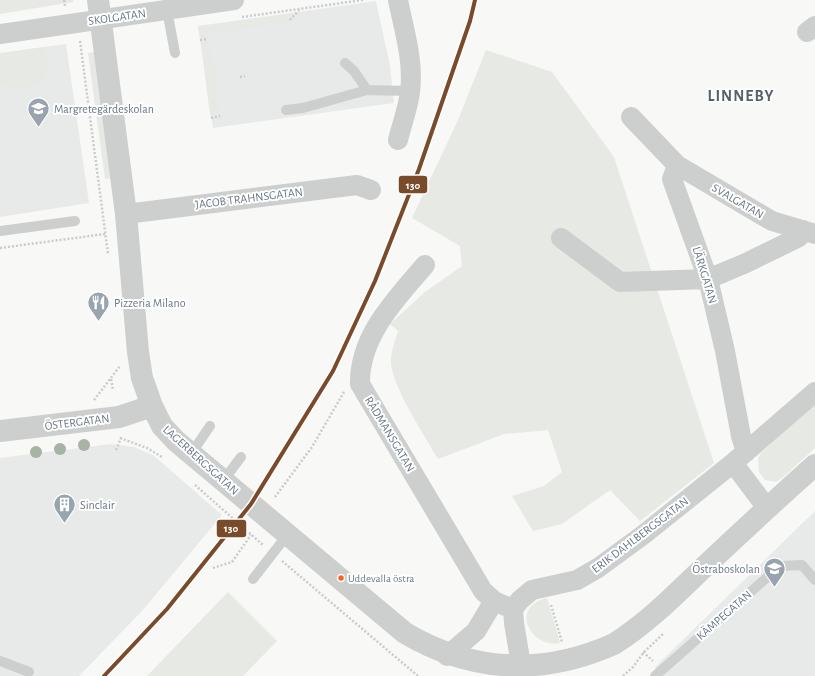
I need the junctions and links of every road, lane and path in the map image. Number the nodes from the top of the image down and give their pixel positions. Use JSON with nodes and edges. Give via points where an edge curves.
{"nodes":[{"id":1,"x":64,"y":0,"type":"edge"},
{"id":2,"x":363,"y":0,"type":"edge"},
{"id":3,"x":398,"y":0,"type":"edge"},
{"id":4,"x":234,"y":5,"type":"edge"},
{"id":5,"x":65,"y":7,"type":"dead end"},
{"id":6,"x":100,"y":9,"type":"edge"},
{"id":7,"x":299,"y":9,"type":"junction"},
{"id":8,"x":168,"y":10,"type":"junction"},
{"id":9,"x":290,"y":20,"type":"dead end"},
{"id":10,"x":79,"y":31,"type":"junction"},
{"id":11,"x":0,"y":34,"type":"edge"},
{"id":12,"x":208,"y":39,"type":"dead end"},
{"id":13,"x":200,"y":40,"type":"dead end"},
{"id":14,"x":175,"y":52,"type":"dead end"},
{"id":15,"x":345,"y":63,"type":"dead end"},
{"id":16,"x":245,"y":76,"type":"dead end"},
{"id":17,"x":240,"y":77,"type":"dead end"},
{"id":18,"x":367,"y":90,"type":"junction"},
{"id":19,"x":410,"y":91,"type":"junction"},
{"id":20,"x":286,"y":110,"type":"dead end"},
{"id":21,"x":220,"y":116,"type":"dead end"},
{"id":22,"x":631,"y":117,"type":"dead end"},
{"id":23,"x":211,"y":118,"type":"dead end"},
{"id":24,"x":398,"y":140,"type":"dead end"},
{"id":25,"x":677,"y":165,"type":"junction"},
{"id":26,"x":371,"y":190,"type":"dead end"},
{"id":27,"x":126,"y":214,"type":"junction"},
{"id":28,"x":75,"y":221,"type":"dead end"},
{"id":29,"x":0,"y":231,"type":"edge"},
{"id":30,"x":809,"y":232,"type":"edge"},
{"id":31,"x":105,"y":234,"type":"junction"},
{"id":32,"x":561,"y":238,"type":"dead end"},
{"id":33,"x":0,"y":248,"type":"edge"},
{"id":34,"x":108,"y":257,"type":"dead end"},
{"id":35,"x":426,"y":265,"type":"dead end"},
{"id":36,"x":708,"y":279,"type":"junction"},
{"id":37,"x":110,"y":379,"type":"dead end"},
{"id":38,"x":360,"y":384,"type":"junction"},
{"id":39,"x":113,"y":390,"type":"dead end"},
{"id":40,"x":815,"y":392,"type":"edge"},
{"id":41,"x":152,"y":406,"type":"junction"},
{"id":42,"x":210,"y":426,"type":"dead end"},
{"id":43,"x":0,"y":430,"type":"edge"},
{"id":44,"x":114,"y":437,"type":"dead end"},
{"id":45,"x":121,"y":438,"type":"junction"},
{"id":46,"x":116,"y":450,"type":"dead end"},
{"id":47,"x":191,"y":454,"type":"junction"},
{"id":48,"x":241,"y":456,"type":"dead end"},
{"id":49,"x":740,"y":458,"type":"junction"},
{"id":50,"x":164,"y":459,"type":"dead end"},
{"id":51,"x":815,"y":465,"type":"edge"},
{"id":52,"x":223,"y":480,"type":"junction"},
{"id":53,"x":193,"y":483,"type":"dead end"},
{"id":54,"x":275,"y":497,"type":"dead end"},
{"id":55,"x":767,"y":508,"type":"junction"},
{"id":56,"x":288,"y":534,"type":"junction"},
{"id":57,"x":251,"y":535,"type":"junction"},
{"id":58,"x":273,"y":553,"type":"junction"},
{"id":59,"x":213,"y":568,"type":"dead end"},
{"id":60,"x":253,"y":579,"type":"dead end"},
{"id":61,"x":815,"y":580,"type":"edge"},
{"id":62,"x":546,"y":587,"type":"junction"},
{"id":63,"x":494,"y":601,"type":"junction"},
{"id":64,"x":513,"y":609,"type":"junction"},
{"id":65,"x":563,"y":644,"type":"dead end"},
{"id":66,"x":447,"y":656,"type":"junction"},
{"id":67,"x":0,"y":661,"type":"edge"},
{"id":68,"x":29,"y":672,"type":"dead end"},
{"id":69,"x":536,"y":672,"type":"edge"},
{"id":70,"x":417,"y":676,"type":"edge"},
{"id":71,"x":655,"y":676,"type":"edge"}],
"edges":[{"from":1,"to":5,"type":"path"},
{"from":2,"to":7,"type":"path"},
{"from":3,"to":19,"type":"street","via":[[411,65]]},
{"from":4,"to":7,"type":"path"},
{"from":4,"to":8,"type":"street","name":"SKOLGATAN"},
{"from":6,"to":8,"type":"street","name":"SKOLGATAN"},
{"from":6,"to":10,"type":"street","name":"SKOLGATAN"},
{"from":6,"to":27,"type":"street","name":"LAGERBERGSGATAN"},
{"from":7,"to":9,"type":"path"},
{"from":8,"to":14,"type":"lane"},
{"from":10,"to":11,"type":"street","name":"SKOLGATAN"},
{"from":10,"to":31,"type":"path"},
{"from":12,"to":13,"type":"path"},
{"from":15,"to":18,"type":"lane"},
{"from":16,"to":17,"type":"path"},
{"from":18,"to":19,"type":"lane"},
{"from":18,"to":20,"type":"lane","via":[[303,108]]},
{"from":19,"to":24,"type":"street"},
{"from":21,"to":23,"type":"path"},
{"from":22,"to":25,"type":"street"},
{"from":25,"to":30,"type":"street","name":"SVALGATAN","via":[[772,221]]},
{"from":25,"to":36,"type":"street","name":"LÄRKGATAN","via":[[672,179]]},
{"from":26,"to":27,"type":"street","name":"JACOB TRAHNSGATAN","via":[[357,184]]},
{"from":27,"to":41,"type":"street","name":"LAGERBERGSGATAN","via":[[138,352],[142,378]]},
{"from":28,"to":29,"type":"lane"},
{"from":30,"to":36,"type":"street","name":"SVALGATAN"},
{"from":31,"to":33,"type":"path"},
{"from":31,"to":34,"type":"path"},
{"from":32,"to":36,"type":"street","via":[[620,282]]},
{"from":35,"to":38,"type":"street","name":"RÅDMANSGATAN","via":[[381,318],[359,369]]},
{"from":36,"to":49,"type":"street","name":"LÄRKGATAN","via":[[741,436]]},
{"from":37,"to":39,"type":"path"},
{"from":38,"to":54,"type":"path","via":[[346,389],[312,447]]},
{"from":38,"to":63,"type":"street","name":"RÅDMANSGATAN","via":[[483,591]]},
{"from":40,"to":49,"type":"street","name":"ERIK DAHLBERGSGATAN"},
{"from":41,"to":43,"type":"street","name":"ÖSTERGATAN","via":[[118,417]]},
{"from":41,"to":47,"type":"street","name":"LAGERBERGSGATAN","via":[[162,426]]},
{"from":42,"to":47,"type":"lane"},
{"from":44,"to":45,"type":"path"},
{"from":45,"to":46,"type":"path"},
{"from":45,"to":50,"type":"path","via":[[147,448]]},
{"from":47,"to":52,"type":"street","name":"LAGERBERGSGATAN"},
{"from":48,"to":52,"type":"lane"},
{"from":49,"to":55,"type":"street"},
{"from":49,"to":62,"type":"street","name":"ERIK DAHLBERGSGATAN","via":[[598,568],[576,580]]},
{"from":51,"to":55,"type":"street"},
{"from":52,"to":56,"type":"street","name":"LAGERBERGSGATAN"},
{"from":53,"to":57,"type":"path"},
{"from":55,"to":69,"type":"street","via":[[637,628],[592,655]]},
{"from":56,"to":58,"type":"lane"},
{"from":56,"to":66,"type":"street","name":"LAGERBERGSGATAN","via":[[405,633]]},
{"from":57,"to":58,"type":"path"},
{"from":57,"to":59,"type":"path","via":[[232,562]]},
{"from":58,"to":60,"type":"lane"},
{"from":58,"to":70,"type":"path"},
{"from":61,"to":71,"type":"lane","name":"KÄMPEGATAN","via":[[802,565],[780,566]]},
{"from":62,"to":64,"type":"street","name":"ERIK DAHLBERGSGATAN","via":[[532,590]]},
{"from":62,"to":65,"type":"path"},
{"from":63,"to":64,"type":"street","name":"RÅDMANSGATAN"},
{"from":63,"to":66,"type":"street","via":[[476,632]]},
{"from":64,"to":69,"type":"street","via":[[514,623]]},
{"from":66,"to":69,"type":"street","name":"LAGERBERGSGATAN","via":[[466,662]]},
{"from":67,"to":68,"type":"lane"}]}
